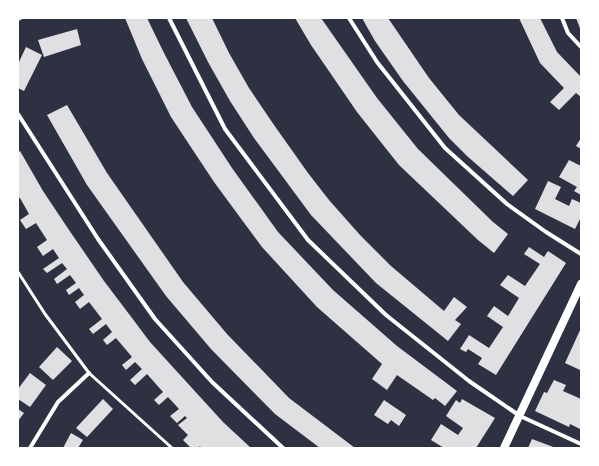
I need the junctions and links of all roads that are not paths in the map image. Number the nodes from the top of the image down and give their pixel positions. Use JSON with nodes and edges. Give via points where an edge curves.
{"nodes":[{"id":1,"x":169,"y":18,"type":"edge"},
{"id":2,"x":349,"y":18,"type":"edge"},
{"id":3,"x":562,"y":18,"type":"edge"},
{"id":4,"x":581,"y":47,"type":"edge"},
{"id":5,"x":18,"y":114,"type":"edge"},
{"id":6,"x":581,"y":254,"type":"edge"},
{"id":7,"x":18,"y":272,"type":"edge"},
{"id":8,"x":581,"y":284,"type":"edge"},
{"id":9,"x":89,"y":373,"type":"junction"},
{"id":10,"x":520,"y":416,"type":"junction"},
{"id":11,"x":581,"y":444,"type":"edge"},
{"id":12,"x":30,"y":448,"type":"edge"},
{"id":13,"x":172,"y":448,"type":"edge"},
{"id":14,"x":284,"y":448,"type":"edge"},
{"id":15,"x":504,"y":448,"type":"edge"}],
"edges":[{"from":1,"to":10,"type":"street","via":[[225,129],[308,240],[386,315],[469,381]]},
{"from":2,"to":6,"type":"street","via":[[377,62],[445,148],[507,204]]},
{"from":3,"to":4,"type":"street","via":[[568,33]]},
{"from":5,"to":14,"type":"street","via":[[98,239],[155,319],[212,382]]},
{"from":7,"to":9,"type":"lane","via":[[45,314]]},
{"from":8,"to":10,"type":"main road"},
{"from":9,"to":12,"type":"street","via":[[58,402]]},
{"from":9,"to":13,"type":"lane"},
{"from":10,"to":11,"type":"street"},
{"from":10,"to":15,"type":"main road"}]}
